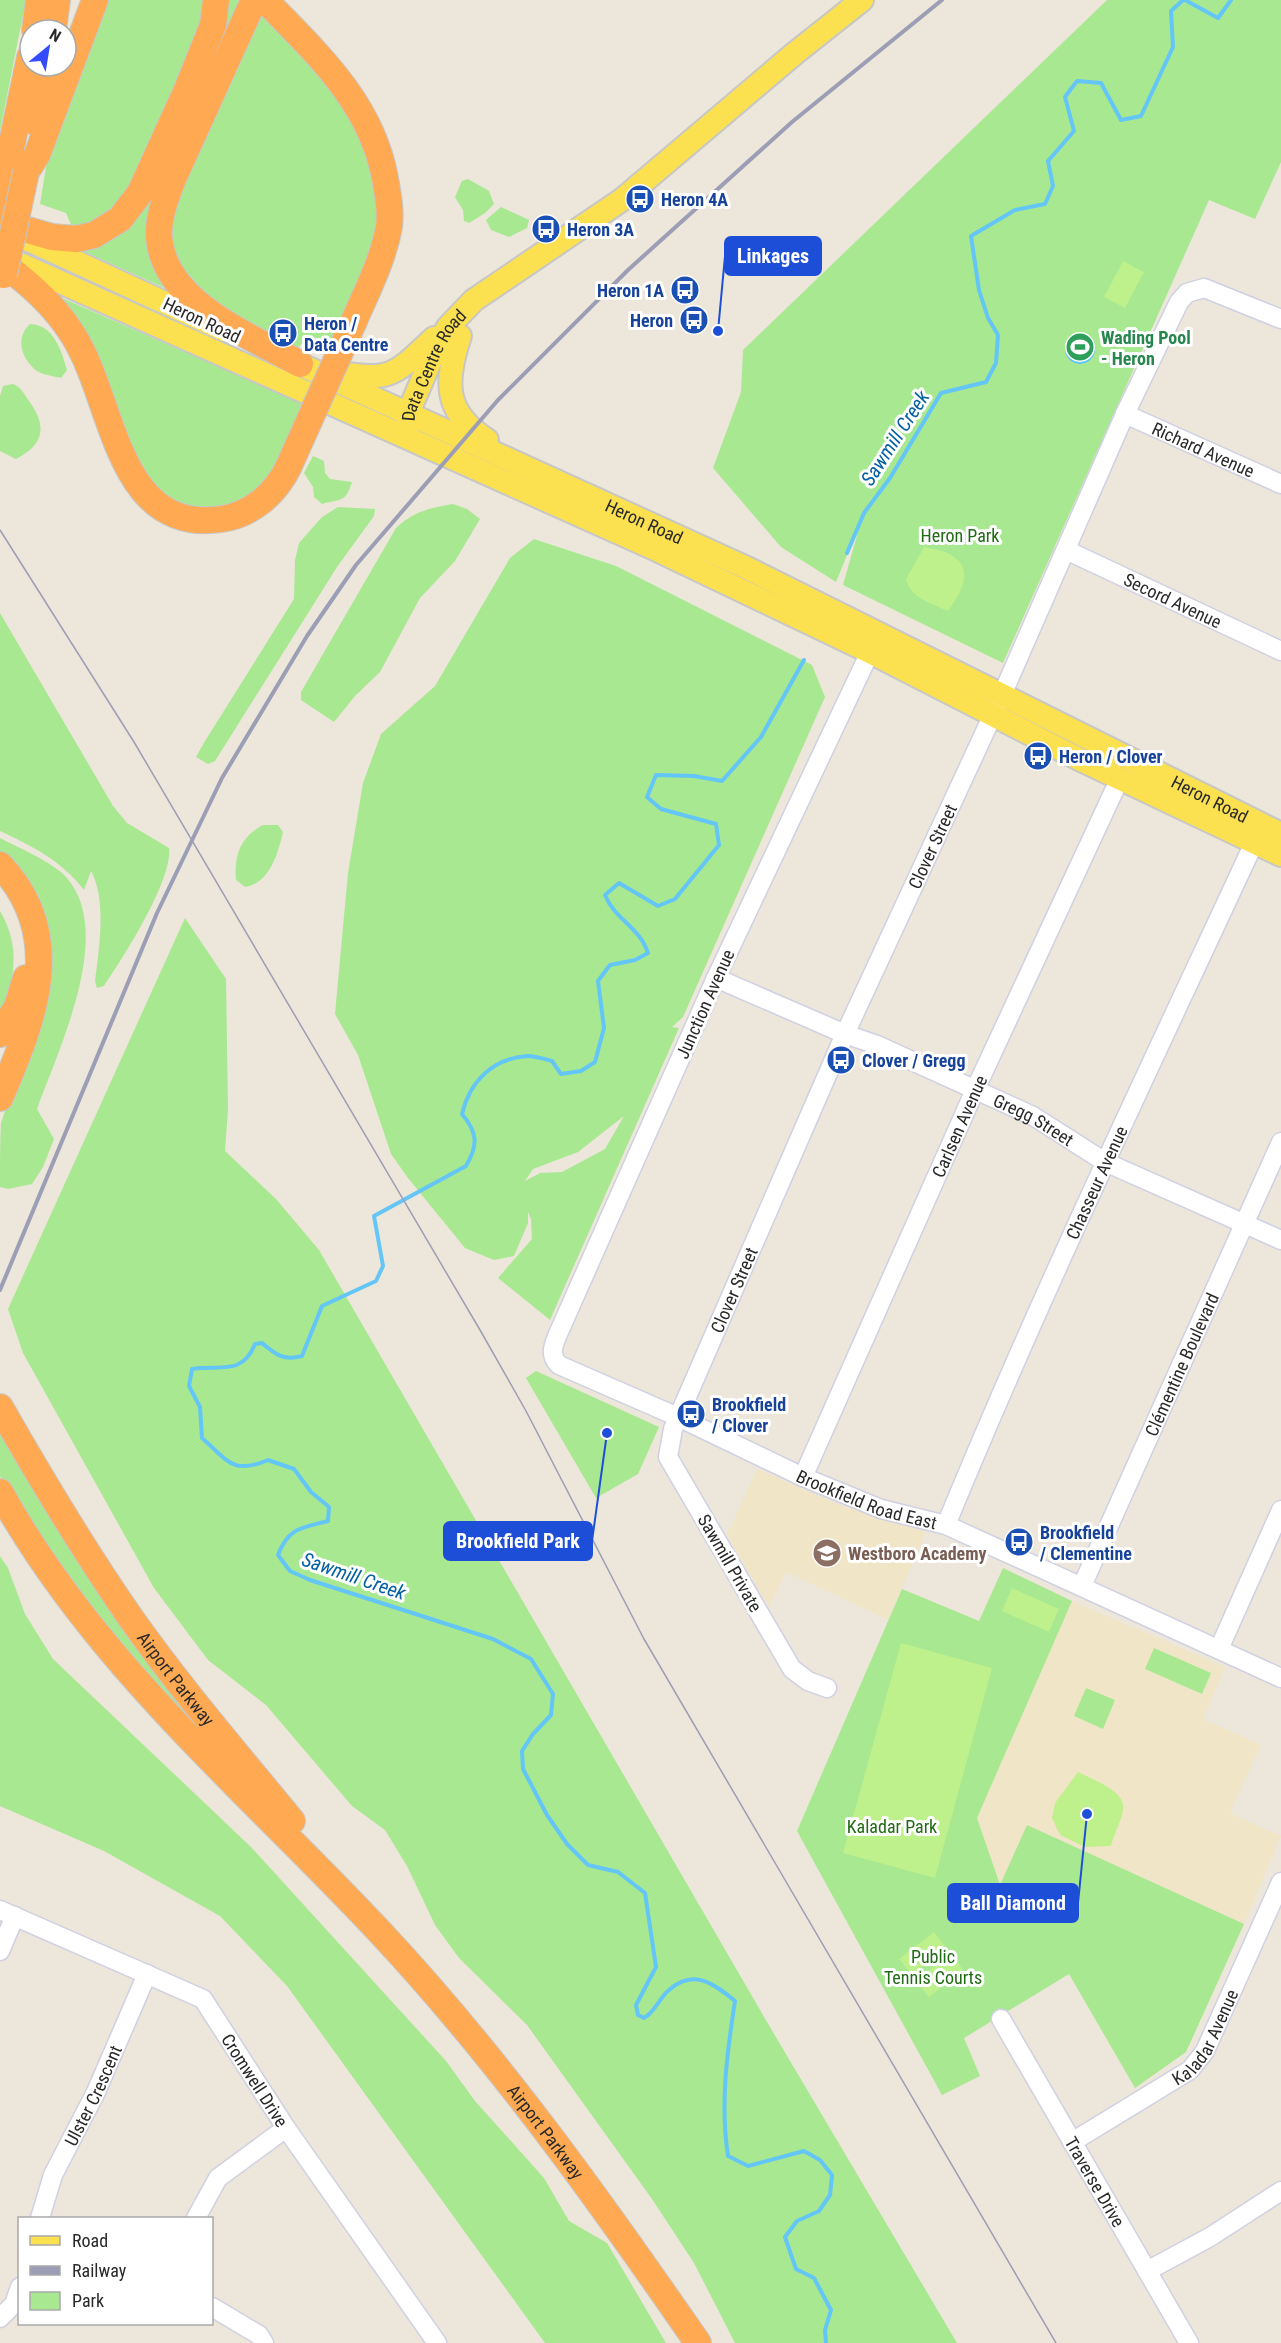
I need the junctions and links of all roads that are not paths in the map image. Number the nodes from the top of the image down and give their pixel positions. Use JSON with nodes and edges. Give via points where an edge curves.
{"nodes":[{"id":1,"x":39,"y":0,"type":"edge"},
{"id":2,"x":57,"y":0,"type":"edge"},
{"id":3,"x":95,"y":0,"type":"edge"},
{"id":4,"x":216,"y":0,"type":"edge"},
{"id":5,"x":254,"y":0,"type":"edge"},
{"id":6,"x":265,"y":0,"type":"edge"},
{"id":7,"x":862,"y":0,"type":"edge"},
{"id":8,"x":37,"y":18,"type":"edge"},
{"id":9,"x":55,"y":18,"type":"edge"},
{"id":10,"x":28,"y":78,"type":"edge"},
{"id":11,"x":43,"y":78,"type":"edge"},
{"id":12,"x":18,"y":164,"type":"junction"},
{"id":13,"x":0,"y":200,"type":"edge"},
{"id":14,"x":0,"y":222,"type":"edge"},
{"id":15,"x":0,"y":226,"type":"edge"},
{"id":16,"x":0,"y":255,"type":"edge"},
{"id":17,"x":0,"y":261,"type":"edge"},
{"id":18,"x":0,"y":291,"type":"edge"},
{"id":19,"x":1281,"y":319,"type":"edge"},
{"id":20,"x":458,"y":328,"type":"junction"},
{"id":21,"x":300,"y":364,"type":"junction"},
{"id":22,"x":1125,"y":414,"type":"junction"},
{"id":23,"x":415,"y":415,"type":"junction"},
{"id":24,"x":407,"y":436,"type":"junction"},
{"id":25,"x":532,"y":468,"type":"junction"},
{"id":26,"x":1281,"y":484,"type":"edge"},
{"id":27,"x":1066,"y":550,"type":"junction"},
{"id":28,"x":1281,"y":651,"type":"edge"},
{"id":29,"x":870,"y":652,"type":"junction"},
{"id":30,"x":997,"y":706,"type":"junction"},
{"id":31,"x":1120,"y":778,"type":"junction"},
{"id":32,"x":1281,"y":834,"type":"edge"},
{"id":33,"x":1254,"y":843,"type":"junction"},
{"id":34,"x":1281,"y":855,"type":"edge"},
{"id":35,"x":0,"y":865,"type":"edge"},
{"id":36,"x":0,"y":890,"type":"edge"},
{"id":37,"x":716,"y":978,"type":"junction"},
{"id":38,"x":0,"y":1034,"type":"edge"},
{"id":39,"x":844,"y":1034,"type":"junction"},
{"id":40,"x":975,"y":1090,"type":"junction"},
{"id":41,"x":0,"y":1098,"type":"edge"},
{"id":42,"x":1281,"y":1142,"type":"edge"},
{"id":43,"x":1105,"y":1162,"type":"junction"},
{"id":44,"x":1244,"y":1223,"type":"junction"},
{"id":45,"x":1281,"y":1240,"type":"edge"},
{"id":46,"x":554,"y":1359,"type":"joint"},
{"id":47,"x":0,"y":1407,"type":"edge"},
{"id":48,"x":678,"y":1417,"type":"junction"},
{"id":49,"x":803,"y":1477,"type":"junction"},
{"id":50,"x":0,"y":1492,"type":"edge"},
{"id":51,"x":1281,"y":1510,"type":"edge"},
{"id":52,"x":945,"y":1525,"type":"junction"},
{"id":53,"x":1082,"y":1586,"type":"junction"},
{"id":54,"x":1219,"y":1648,"type":"junction"},
{"id":55,"x":1281,"y":1678,"type":"edge"},
{"id":56,"x":828,"y":1688,"type":"dead end"},
{"id":57,"x":1281,"y":1882,"type":"edge"},
{"id":58,"x":8,"y":1913,"type":"edge"},
{"id":59,"x":380,"y":1932,"type":"junction"},
{"id":60,"x":0,"y":1951,"type":"edge"},
{"id":61,"x":147,"y":1974,"type":"junction"},
{"id":62,"x":1001,"y":2019,"type":"dead end"},
{"id":63,"x":286,"y":2128,"type":"junction"},
{"id":64,"x":1072,"y":2142,"type":"junction"},
{"id":65,"x":1281,"y":2192,"type":"edge"},
{"id":66,"x":40,"y":2217,"type":"edge"},
{"id":67,"x":197,"y":2217,"type":"edge"},
{"id":68,"x":1147,"y":2271,"type":"junction"},
{"id":69,"x":18,"y":2293,"type":"edge"},
{"id":70,"x":213,"y":2308,"type":"edge"},
{"id":71,"x":0,"y":2318,"type":"edge"},
{"id":72,"x":264,"y":2343,"type":"edge"},
{"id":73,"x":437,"y":2343,"type":"edge"},
{"id":74,"x":698,"y":2343,"type":"edge"},
{"id":75,"x":1189,"y":2343,"type":"edge"}],
"edges":[{"from":1,"to":8,"type":"highway"},
{"from":2,"to":9,"type":"highway"},
{"from":3,"to":12,"type":"highway","via":[[37,155]]},
{"from":4,"to":14,"type":"highway","via":[[210,35],[146,182],[127,212],[102,231],[76,240]]},
{"from":5,"to":21,"type":"highway","via":[[173,179],[162,209],[159,237],[168,267],[187,296]]},
{"from":6,"to":17,"type":"highway","bridge":true,"via":[[336,75],[367,120],[379,149],[390,208],[381,255],[354,321],[282,480],[264,500],[230,518],[188,518],[162,508],[143,491],[128,469],[91,369],[74,336],[44,298]]},
{"from":7,"to":20,"type":"main road","name":"Data Centre Road","via":[[633,192],[530,264]]},
{"from":10,"to":12,"type":"highway"},
{"from":11,"to":12,"type":"highway"},
{"from":12,"to":13,"type":"highway"},
{"from":12,"to":18,"type":"highway","bridge":true},
{"from":15,"to":21,"type":"main road","name":"Heron Road"},
{"from":16,"to":24,"type":"main road","name":"Heron Road"},
{"from":19,"to":22,"type":"street","name":"Clover Street","via":[[1204,288],[1187,293],[1179,302]]},
{"from":20,"to":21,"type":"main road","via":[[388,375],[358,376]]},
{"from":20,"to":23,"type":"main road","name":"Data Centre Road"},
{"from":20,"to":25,"type":"main road","via":[[449,379],[455,406],[479,435]]},
{"from":21,"to":23,"type":"main road","name":"Heron Road"},
{"from":22,"to":26,"type":"street","name":"Richard Avenue"},
{"from":22,"to":27,"type":"street","name":"Clover Street"},
{"from":23,"to":24,"type":"main road","name":"Data Centre Road"},
{"from":23,"to":25,"type":"main road","name":"Heron Road"},
{"from":24,"to":29,"type":"main road","name":"Heron Road"},
{"from":25,"to":30,"type":"main road","name":"Heron Road","via":[[747,568]]},
{"from":27,"to":28,"type":"street","name":"Secord Avenue"},
{"from":27,"to":30,"type":"street","name":"Clover Street"},
{"from":29,"to":30,"type":"main road","name":"Heron Road"},
{"from":29,"to":37,"type":"street","name":"Junction Avenue"},
{"from":30,"to":31,"type":"main road","name":"Heron Road"},
{"from":30,"to":32,"type":"main road","name":"Heron Road"},
{"from":30,"to":39,"type":"street","name":"Clover Street"},
{"from":31,"to":33,"type":"main road","name":"Heron Road"},
{"from":31,"to":40,"type":"street","name":"Carlsen Avenue"},
{"from":33,"to":34,"type":"main road","name":"Heron Road"},
{"from":33,"to":43,"type":"street","name":"Chasseur Avenue"},
{"from":35,"to":41,"type":"highway","via":[[19,891],[36,928],[40,956],[31,1021]]},
{"from":36,"to":38,"type":"highway","via":[[17,923],[26,966],[17,1007]]},
{"from":37,"to":39,"type":"street","name":"Gregg Street"},
{"from":37,"to":46,"type":"street","name":"Junction Avenue","via":[[552,1346]]},
{"from":39,"to":40,"type":"street","name":"Gregg Street"},
{"from":39,"to":48,"type":"street","name":"Clover Street"},
{"from":40,"to":43,"type":"street","name":"Gregg Street","via":[[1033,1116]]},
{"from":40,"to":49,"type":"street","name":"Carlsen Avenue"},
{"from":42,"to":44,"type":"street","name":"Clémentine Boulevard"},
{"from":43,"to":44,"type":"street","name":"Gregg Street"},
{"from":43,"to":52,"type":"street","name":"Chasseur Avenue"},
{"from":44,"to":45,"type":"street","name":"Gregg Street"},
{"from":44,"to":53,"type":"street","name":"Clémentine Boulevard"},
{"from":46,"to":48,"type":"street","name":"Brookfield Road East","via":[[559,1365]]},
{"from":47,"to":59,"type":"highway","name":"Airport Parkway","via":[[69,1527],[131,1618],[200,1710]]},
{"from":48,"to":49,"type":"street","name":"Brookfield Road East"},
{"from":48,"to":56,"type":"street","name":"Sawmill Private","via":[[668,1457],[792,1669],[808,1681]]},
{"from":49,"to":52,"type":"street","name":"Brookfield Road East","via":[[881,1509]]},
{"from":50,"to":59,"type":"highway","name":"Airport Parkway","via":[[60,1587],[116,1658]]},
{"from":51,"to":54,"type":"street"},
{"from":52,"to":53,"type":"street","name":"Brookfield Road East"},
{"from":53,"to":54,"type":"street","name":"Brookfield Road East"},
{"from":54,"to":55,"type":"street","name":"Brookfield Road East"},
{"from":57,"to":64,"type":"street","name":"Kaladar Avenue","via":[[1205,2051],[1190,2070]]},
{"from":58,"to":60,"type":"street"},
{"from":58,"to":61,"type":"street","name":"Cromwell Drive"},
{"from":59,"to":74,"type":"highway","name":"Airport Parkway","via":[[519,2097],[598,2200]]},
{"from":61,"to":63,"type":"street","name":"Cromwell Drive","via":[[203,1999]]},
{"from":61,"to":66,"type":"street","name":"Ulster Crescent","via":[[96,2092],[53,2175]]},
{"from":62,"to":64,"type":"street","name":"Traverse Drive"},
{"from":63,"to":67,"type":"street","via":[[218,2178]]},
{"from":63,"to":73,"type":"street","name":"Cromwell Drive"},
{"from":64,"to":68,"type":"street","name":"Traverse Drive"},
{"from":65,"to":68,"type":"street"},
{"from":68,"to":75,"type":"street","name":"Traverse Drive"},
{"from":69,"to":71,"type":"street","via":[[14,2304]]},
{"from":70,"to":72,"type":"street","via":[[259,2335]]}]}
